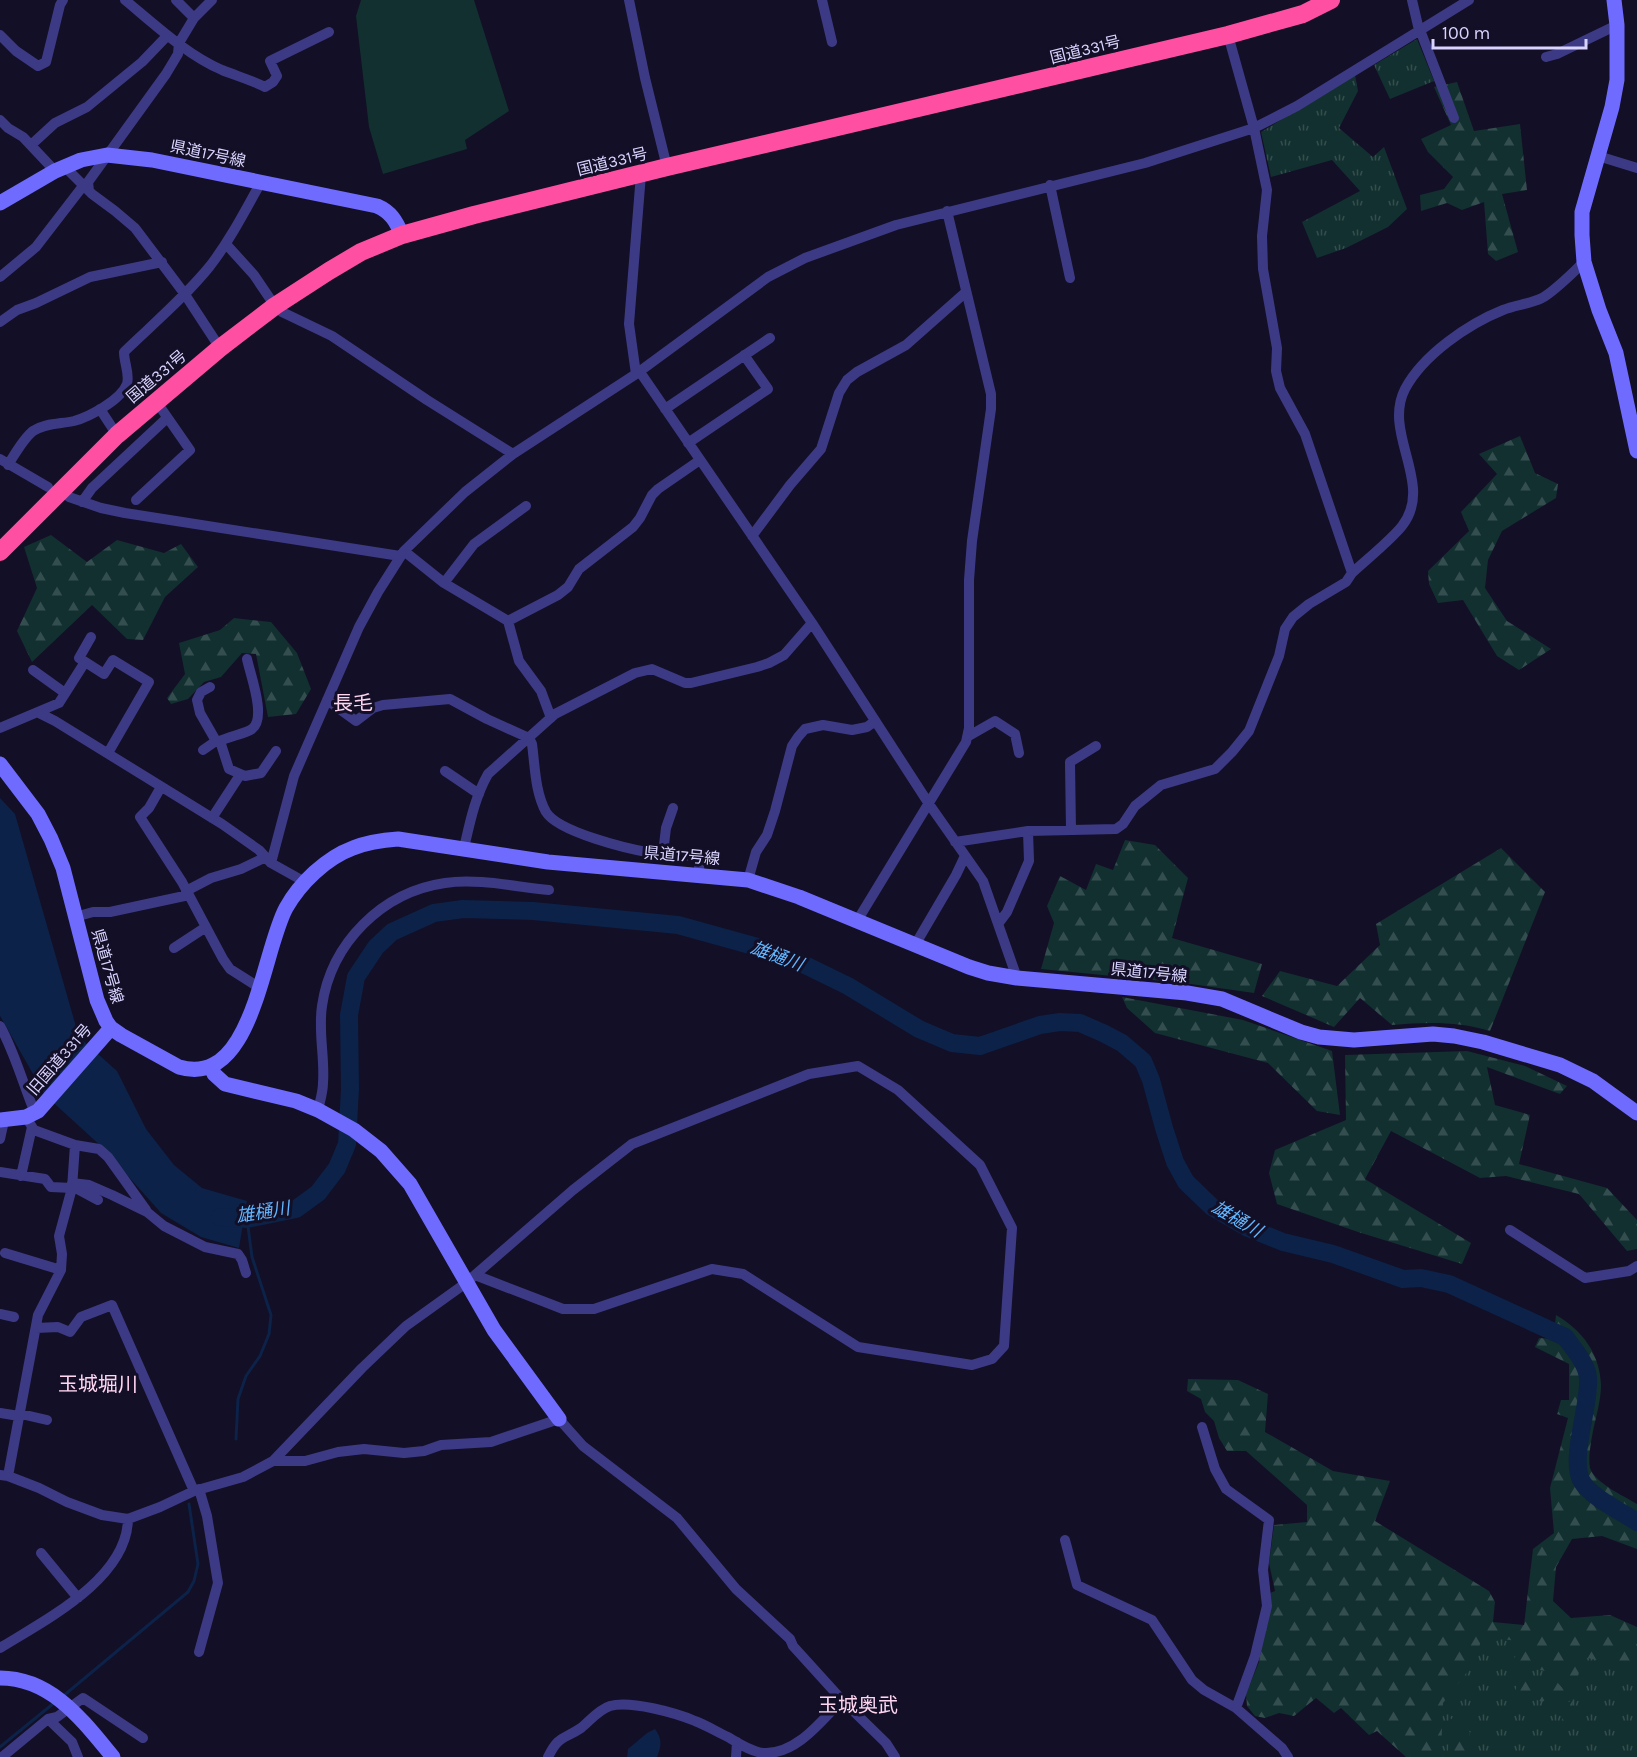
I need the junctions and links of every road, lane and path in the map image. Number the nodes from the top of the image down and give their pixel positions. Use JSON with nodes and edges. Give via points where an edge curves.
{"nodes":[{"id":1,"x":63,"y":0,"type":"edge"},
{"id":2,"x":125,"y":0,"type":"edge"},
{"id":3,"x":176,"y":0,"type":"edge"},
{"id":4,"x":212,"y":0,"type":"edge"},
{"id":5,"x":629,"y":0,"type":"edge"},
{"id":6,"x":822,"y":0,"type":"edge"},
{"id":7,"x":1412,"y":0,"type":"edge"},
{"id":8,"x":1469,"y":0,"type":"edge"},
{"id":9,"x":1614,"y":0,"type":"edge"},
{"id":10,"x":1322,"y":2,"type":"edge"},
{"id":11,"x":194,"y":18,"type":"junction"},
{"id":12,"x":1617,"y":25,"type":"junction"},
{"id":13,"x":1420,"y":30,"type":"junction"},
{"id":14,"x":329,"y":32,"type":"dead end"},
{"id":15,"x":1228,"y":34,"type":"junction"},
{"id":16,"x":0,"y":35,"type":"edge"},
{"id":17,"x":167,"y":36,"type":"junction"},
{"id":18,"x":832,"y":42,"type":"dead end"},
{"id":19,"x":179,"y":43,"type":"junction"},
{"id":20,"x":1546,"y":57,"type":"dead end"},
{"id":21,"x":1454,"y":117,"type":"dead end"},
{"id":22,"x":0,"y":120,"type":"edge"},
{"id":23,"x":1254,"y":128,"type":"junction"},
{"id":24,"x":31,"y":145,"type":"junction"},
{"id":25,"x":107,"y":155,"type":"junction"},
{"id":26,"x":1598,"y":156,"type":"junction"},
{"id":27,"x":667,"y":167,"type":"junction"},
{"id":28,"x":1637,"y":168,"type":"edge"},
{"id":29,"x":60,"y":169,"type":"junction"},
{"id":30,"x":641,"y":174,"type":"junction"},
{"id":31,"x":261,"y":182,"type":"junction"},
{"id":32,"x":1050,"y":185,"type":"junction"},
{"id":33,"x":86,"y":189,"type":"junction"},
{"id":34,"x":0,"y":202,"type":"edge"},
{"id":35,"x":947,"y":211,"type":"junction"},
{"id":36,"x":402,"y":235,"type":"junction"},
{"id":37,"x":226,"y":244,"type":"junction"},
{"id":38,"x":162,"y":262,"type":"junction"},
{"id":39,"x":1584,"y":262,"type":"junction"},
{"id":40,"x":0,"y":277,"type":"edge"},
{"id":41,"x":1070,"y":278,"type":"dead end"},
{"id":42,"x":966,"y":292,"type":"junction"},
{"id":43,"x":184,"y":293,"type":"junction"},
{"id":44,"x":275,"y":306,"type":"junction"},
{"id":45,"x":0,"y":322,"type":"edge"},
{"id":46,"x":770,"y":338,"type":"dead end"},
{"id":47,"x":220,"y":348,"type":"junction"},
{"id":48,"x":744,"y":355,"type":"junction"},
{"id":49,"x":638,"y":373,"type":"junction"},
{"id":50,"x":156,"y":401,"type":"junction"},
{"id":51,"x":100,"y":409,"type":"junction"},
{"id":52,"x":665,"y":409,"type":"junction"},
{"id":53,"x":168,"y":418,"type":"junction"},
{"id":54,"x":117,"y":435,"type":"junction"},
{"id":55,"x":688,"y":443,"type":"junction"},
{"id":56,"x":1637,"y":451,"type":"edge"},
{"id":57,"x":513,"y":454,"type":"junction"},
{"id":58,"x":700,"y":460,"type":"junction"},
{"id":59,"x":4,"y":462,"type":"edge"},
{"id":60,"x":48,"y":487,"type":"dead end"},
{"id":61,"x":69,"y":497,"type":"dead end"},
{"id":62,"x":136,"y":500,"type":"dead end"},
{"id":63,"x":82,"y":502,"type":"junction"},
{"id":64,"x":526,"y":506,"type":"dead end"},
{"id":65,"x":752,"y":537,"type":"junction"},
{"id":66,"x":0,"y":552,"type":"edge"},
{"id":67,"x":402,"y":553,"type":"junction"},
{"id":68,"x":1352,"y":573,"type":"junction"},
{"id":69,"x":444,"y":583,"type":"junction"},
{"id":70,"x":508,"y":621,"type":"junction"},
{"id":71,"x":812,"y":623,"type":"junction"},
{"id":72,"x":91,"y":638,"type":"dead end"},
{"id":73,"x":246,"y":659,"type":"dead end"},
{"id":74,"x":85,"y":662,"type":"junction"},
{"id":75,"x":33,"y":670,"type":"dead end"},
{"id":76,"x":210,"y":687,"type":"dead end"},
{"id":77,"x":65,"y":693,"type":"junction"},
{"id":78,"x":327,"y":700,"type":"junction"},
{"id":79,"x":39,"y":713,"type":"junction"},
{"id":80,"x":551,"y":718,"type":"junction"},
{"id":81,"x":875,"y":721,"type":"junction"},
{"id":82,"x":0,"y":728,"type":"edge"},
{"id":83,"x":967,"y":737,"type":"junction"},
{"id":84,"x":529,"y":738,"type":"junction"},
{"id":85,"x":218,"y":741,"type":"junction"},
{"id":86,"x":1096,"y":746,"type":"dead end"},
{"id":87,"x":203,"y":750,"type":"dead end"},
{"id":88,"x":276,"y":751,"type":"dead end"},
{"id":89,"x":108,"y":753,"type":"junction"},
{"id":90,"x":1019,"y":753,"type":"dead end"},
{"id":91,"x":0,"y":764,"type":"edge"},
{"id":92,"x":445,"y":771,"type":"dead end"},
{"id":93,"x":240,"y":775,"type":"junction"},
{"id":94,"x":161,"y":787,"type":"junction"},
{"id":95,"x":479,"y":794,"type":"junction"},
{"id":96,"x":929,"y":804,"type":"junction"},
{"id":97,"x":673,"y":808,"type":"dead end"},
{"id":98,"x":212,"y":818,"type":"junction"},
{"id":99,"x":1071,"y":830,"type":"junction"},
{"id":100,"x":1028,"y":831,"type":"junction"},
{"id":101,"x":955,"y":842,"type":"junction"},
{"id":102,"x":464,"y":848,"type":"junction"},
{"id":103,"x":663,"y":854,"type":"junction"},
{"id":104,"x":965,"y":856,"type":"junction"},
{"id":105,"x":269,"y":860,"type":"junction"},
{"id":106,"x":700,"y":874,"type":"junction"},
{"id":107,"x":748,"y":880,"type":"junction"},
{"id":108,"x":305,"y":882,"type":"junction"},
{"id":109,"x":549,"y":890,"type":"dead end"},
{"id":110,"x":188,"y":893,"type":"junction"},
{"id":111,"x":75,"y":917,"type":"junction"},
{"id":112,"x":857,"y":921,"type":"junction"},
{"id":113,"x":998,"y":924,"type":"junction"},
{"id":114,"x":206,"y":927,"type":"junction"},
{"id":115,"x":915,"y":945,"type":"junction"},
{"id":116,"x":174,"y":948,"type":"dead end"},
{"id":117,"x":1017,"y":978,"type":"junction"},
{"id":118,"x":260,"y":987,"type":"junction"},
{"id":119,"x":0,"y":1026,"type":"edge"},
{"id":120,"x":111,"y":1028,"type":"junction"},
{"id":121,"x":212,"y":1066,"type":"junction"},
{"id":122,"x":318,"y":1110,"type":"junction"},
{"id":123,"x":1637,"y":1113,"type":"edge"},
{"id":124,"x":34,"y":1115,"type":"junction"},
{"id":125,"x":2,"y":1121,"type":"edge"},
{"id":126,"x":0,"y":1139,"type":"edge"},
{"id":127,"x":75,"y":1145,"type":"junction"},
{"id":128,"x":0,"y":1172,"type":"edge"},
{"id":129,"x":21,"y":1176,"type":"junction"},
{"id":130,"x":72,"y":1186,"type":"junction"},
{"id":131,"x":98,"y":1200,"type":"dead end"},
{"id":132,"x":147,"y":1212,"type":"junction"},
{"id":133,"x":1510,"y":1230,"type":"dead end"},
{"id":134,"x":5,"y":1253,"type":"dead end"},
{"id":135,"x":1637,"y":1266,"type":"edge"},
{"id":136,"x":61,"y":1270,"type":"junction"},
{"id":137,"x":246,"y":1273,"type":"dead end"},
{"id":138,"x":471,"y":1279,"type":"junction"},
{"id":139,"x":0,"y":1314,"type":"edge"},
{"id":140,"x":14,"y":1317,"type":"dead end"},
{"id":141,"x":36,"y":1328,"type":"junction"},
{"id":142,"x":0,"y":1413,"type":"edge"},
{"id":143,"x":20,"y":1415,"type":"junction"},
{"id":144,"x":47,"y":1419,"type":"dead end"},
{"id":145,"x":559,"y":1419,"type":"junction"},
{"id":146,"x":1202,"y":1427,"type":"dead end"},
{"id":147,"x":273,"y":1461,"type":"junction"},
{"id":148,"x":4,"y":1476,"type":"edge"},
{"id":149,"x":197,"y":1490,"type":"junction"},
{"id":150,"x":128,"y":1519,"type":"junction"},
{"id":151,"x":1065,"y":1540,"type":"dead end"},
{"id":152,"x":41,"y":1553,"type":"dead end"},
{"id":153,"x":78,"y":1598,"type":"junction"},
{"id":154,"x":0,"y":1648,"type":"edge"},
{"id":155,"x":199,"y":1653,"type":"dead end"},
{"id":156,"x":0,"y":1678,"type":"edge"},
{"id":157,"x":842,"y":1700,"type":"junction"},
{"id":158,"x":67,"y":1705,"type":"junction"},
{"id":159,"x":1236,"y":1708,"type":"junction"},
{"id":160,"x":48,"y":1719,"type":"junction"},
{"id":161,"x":143,"y":1738,"type":"dead end"},
{"id":162,"x":737,"y":1742,"type":"junction"},
{"id":163,"x":2,"y":1757,"type":"edge"},
{"id":164,"x":78,"y":1757,"type":"edge"},
{"id":165,"x":113,"y":1757,"type":"edge"},
{"id":166,"x":548,"y":1757,"type":"edge"},
{"id":167,"x":736,"y":1757,"type":"edge"},
{"id":168,"x":895,"y":1757,"type":"edge"},
{"id":169,"x":1288,"y":1757,"type":"edge"}],
"edges":[{"from":1,"to":16,"type":"street","via":[[46,62],[38,66]]},
{"from":2,"to":17,"type":"street"},
{"from":3,"to":11,"type":"street"},
{"from":4,"to":11,"type":"street"},
{"from":5,"to":27,"type":"street"},
{"from":6,"to":18,"type":"street"},
{"from":7,"to":13,"type":"street"},
{"from":8,"to":13,"type":"street"},
{"from":9,"to":12,"type":"main road"},
{"from":10,"to":15,"type":"highway","name":"国道331号","via":[[1303,14]]},
{"from":11,"to":19,"type":"street"},
{"from":12,"to":20,"type":"street"},
{"from":12,"to":26,"type":"main road","via":[[1617,80]]},
{"from":13,"to":21,"type":"street"},
{"from":13,"to":23,"type":"street"},
{"from":14,"to":19,"type":"street","via":[[270,61],[277,76],[265,87],[222,70]]},
{"from":15,"to":23,"type":"street"},
{"from":15,"to":27,"type":"highway","name":"国道331号"},
{"from":17,"to":19,"type":"street"},
{"from":17,"to":24,"type":"street","via":[[87,107],[55,123]]},
{"from":19,"to":25,"type":"street","via":[[178,54],[166,74]]},
{"from":22,"to":24,"type":"street"},
{"from":23,"to":32,"type":"street","via":[[1146,163]]},
{"from":23,"to":68,"type":"street","via":[[1267,190],[1263,269],[1277,348],[1276,371],[1280,388],[1305,434]]},
{"from":24,"to":29,"type":"street"},
{"from":25,"to":29,"type":"main road","name":"県道17号線"},
{"from":25,"to":31,"type":"main road","name":"県道17号線"},
{"from":25,"to":33,"type":"street"},
{"from":26,"to":28,"type":"street"},
{"from":26,"to":39,"type":"main road","via":[[1582,212]]},
{"from":27,"to":30,"type":"highway","name":"国道331号"},
{"from":29,"to":33,"type":"street"},
{"from":29,"to":34,"type":"main road","name":"県道17号線"},
{"from":30,"to":36,"type":"highway","name":"国道331号"},
{"from":30,"to":49,"type":"street","via":[[629,324]]},
{"from":31,"to":36,"type":"main road","name":"県道17号線","via":[[377,206],[391,215]]},
{"from":31,"to":37,"type":"street"},
{"from":32,"to":35,"type":"street"},
{"from":32,"to":41,"type":"street"},
{"from":33,"to":38,"type":"street","via":[[135,228]]},
{"from":33,"to":40,"type":"street","via":[[36,247]]},
{"from":35,"to":42,"type":"street"},
{"from":35,"to":49,"type":"street","via":[[845,243],[768,277]]},
{"from":36,"to":44,"type":"highway","name":"国道331号","via":[[361,252]]},
{"from":37,"to":43,"type":"street"},
{"from":37,"to":44,"type":"street"},
{"from":38,"to":43,"type":"street"},
{"from":38,"to":45,"type":"street","via":[[90,277],[17,310]]},
{"from":39,"to":56,"type":"main road","via":[[1616,353]]},
{"from":39,"to":68,"type":"street","via":[[1543,297],[1471,325],[1416,373],[1404,391],[1399,411],[1413,505],[1402,526]]},
{"from":42,"to":65,"type":"street","via":[[906,345],[848,380],[839,393],[821,449]]},
{"from":42,"to":83,"type":"street","via":[[991,394],[969,580]]},
{"from":43,"to":47,"type":"street"},
{"from":43,"to":51,"type":"street","via":[[124,352],[127,385]]},
{"from":44,"to":47,"type":"highway","name":"国道331号"},
{"from":44,"to":57,"type":"street","via":[[332,336]]},
{"from":46,"to":48,"type":"street"},
{"from":47,"to":50,"type":"highway","name":"国道331号"},
{"from":48,"to":52,"type":"street"},
{"from":48,"to":55,"type":"street","via":[[768,389]]},
{"from":49,"to":52,"type":"street"},
{"from":49,"to":57,"type":"street"},
{"from":50,"to":53,"type":"street"},
{"from":50,"to":54,"type":"highway","name":"国道331号"},
{"from":51,"to":54,"type":"street"},
{"from":51,"to":59,"type":"street","via":[[74,421],[34,431]]},
{"from":52,"to":55,"type":"street"},
{"from":53,"to":62,"type":"street","via":[[190,450]]},
{"from":53,"to":63,"type":"street","via":[[92,488]]},
{"from":54,"to":66,"type":"highway","name":"国道331号"},
{"from":55,"to":58,"type":"street"},
{"from":57,"to":67,"type":"street","via":[[465,492]]},
{"from":58,"to":65,"type":"street"},
{"from":58,"to":70,"type":"street","via":[[658,489],[633,527],[579,569],[568,587]]},
{"from":59,"to":60,"type":"street"},
{"from":61,"to":63,"type":"street"},
{"from":63,"to":67,"type":"street","via":[[125,513]]},
{"from":64,"to":69,"type":"street","via":[[474,544]]},
{"from":65,"to":71,"type":"street"},
{"from":67,"to":69,"type":"street"},
{"from":67,"to":78,"type":"street","via":[[359,627]]},
{"from":68,"to":99,"type":"street","via":[[1346,582],[1293,617],[1285,629],[1279,656],[1249,730],[1215,769],[1161,785],[1135,806],[1116,829]]},
{"from":69,"to":70,"type":"street"},
{"from":70,"to":80,"type":"street","via":[[519,661],[541,691]]},
{"from":71,"to":80,"type":"street","via":[[784,655],[757,668],[691,683],[657,670],[643,670]]},
{"from":71,"to":81,"type":"street"},
{"from":72,"to":74,"type":"street","via":[[79,658]]},
{"from":73,"to":85,"type":"street","via":[[259,707],[257,722],[252,729]]},
{"from":74,"to":77,"type":"street"},
{"from":74,"to":89,"type":"street","via":[[104,674],[113,660],[149,682]]},
{"from":75,"to":77,"type":"street"},
{"from":76,"to":85,"type":"street","via":[[197,700]]},
{"from":77,"to":79,"type":"street","via":[[59,703]]},
{"from":78,"to":84,"type":"street","via":[[356,721],[383,705],[450,699]]},
{"from":78,"to":105,"type":"street","via":[[294,776]]},
{"from":79,"to":82,"type":"street"},
{"from":79,"to":89,"type":"street"},
{"from":80,"to":84,"type":"street"},
{"from":81,"to":96,"type":"street"},
{"from":81,"to":107,"type":"street","via":[[852,730],[823,725],[805,729],[798,737],[792,746],[767,835],[756,852]]},
{"from":83,"to":90,"type":"street","via":[[995,721],[1015,734]]},
{"from":83,"to":96,"type":"street"},
{"from":84,"to":95,"type":"street","via":[[488,774]]},
{"from":84,"to":103,"type":"street","via":[[537,787],[553,819],[572,831]]},
{"from":85,"to":87,"type":"street"},
{"from":85,"to":93,"type":"street","via":[[230,769]]},
{"from":86,"to":99,"type":"street","via":[[1070,762]]},
{"from":88,"to":93,"type":"street","via":[[261,773]]},
{"from":89,"to":94,"type":"street"},
{"from":91,"to":111,"type":"main road","name":"県道17号線","via":[[46,827],[63,868]]},
{"from":92,"to":95,"type":"street"},
{"from":93,"to":98,"type":"street"},
{"from":94,"to":98,"type":"street"},
{"from":94,"to":110,"type":"street","via":[[140,817]]},
{"from":95,"to":102,"type":"street"},
{"from":96,"to":101,"type":"street"},
{"from":96,"to":112,"type":"street"},
{"from":97,"to":103,"type":"street"},
{"from":98,"to":105,"type":"street"},
{"from":99,"to":100,"type":"street"},
{"from":100,"to":101,"type":"street"},
{"from":100,"to":113,"type":"street","via":[[1029,861]]},
{"from":101,"to":104,"type":"street"},
{"from":102,"to":106,"type":"main road","name":"県道17号線","via":[[548,862]]},
{"from":102,"to":108,"type":"main road","name":"県道17号線","via":[[398,839],[374,842],[336,857]]},
{"from":103,"to":106,"type":"street","via":[[698,858]]},
{"from":104,"to":113,"type":"street","via":[[983,881]]},
{"from":104,"to":115,"type":"street"},
{"from":105,"to":108,"type":"street"},
{"from":105,"to":110,"type":"street","via":[[211,878]]},
{"from":106,"to":107,"type":"main road","name":"県道17号線"},
{"from":107,"to":112,"type":"main road","name":"県道17号線"},
{"from":108,"to":118,"type":"main road","name":"県道17号線","via":[[285,909]]},
{"from":109,"to":122,"type":"street","via":[[444,883],[397,899],[367,919],[344,948],[326,986],[321,1008],[323,1085]]},
{"from":110,"to":111,"type":"street"},
{"from":110,"to":114,"type":"street"},
{"from":111,"to":120,"type":"main road","name":"県道17号線","via":[[97,1000]]},
{"from":112,"to":115,"type":"main road","name":"県道17号線"},
{"from":113,"to":117,"type":"street"},
{"from":114,"to":116,"type":"street"},
{"from":114,"to":118,"type":"street","via":[[230,969]]},
{"from":115,"to":117,"type":"main road","name":"県道17号線","via":[[969,967]]},
{"from":117,"to":123,"type":"main road","name":"県道17号線","via":[[1222,999],[1301,1032],[1328,1038],[1363,1040],[1433,1034],[1483,1042],[1560,1065],[1593,1081]]},
{"from":118,"to":121,"type":"main road","name":"県道17号線","via":[[230,1053]]},
{"from":119,"to":124,"type":"street","via":[[15,1054]]},
{"from":120,"to":121,"type":"main road","name":"県道17号線","via":[[179,1067],[197,1070]]},
{"from":120,"to":124,"type":"main road","name":"旧国道331号"},
{"from":121,"to":122,"type":"main road","via":[[214,1074],[225,1084]]},
{"from":122,"to":138,"type":"main road","via":[[354,1130],[410,1184]]},
{"from":124,"to":125,"type":"main road","name":"旧国道331号"},
{"from":124,"to":127,"type":"street","via":[[34,1130]]},
{"from":124,"to":129,"type":"street"},
{"from":125,"to":126,"type":"street"},
{"from":127,"to":130,"type":"street"},
{"from":127,"to":132,"type":"street","via":[[99,1149]]},
{"from":128,"to":129,"type":"street"},
{"from":129,"to":130,"type":"street","via":[[45,1179],[51,1186]]},
{"from":130,"to":131,"type":"street"},
{"from":130,"to":132,"type":"street","via":[[89,1185]]},
{"from":130,"to":136,"type":"street","via":[[59,1236]]},
{"from":132,"to":137,"type":"street","via":[[164,1226],[205,1247],[238,1254]]},
{"from":133,"to":135,"type":"street","via":[[1585,1278]]},
{"from":134,"to":136,"type":"street"},
{"from":136,"to":141,"type":"street","via":[[38,1315]]},
{"from":138,"to":138,"type":"street","via":[[632,1144],[809,1074],[858,1066],[898,1090],[980,1165],[1012,1228],[1004,1346],[992,1359],[972,1365],[858,1347],[743,1274],[712,1269],[594,1309],[579,1310],[562,1309]]},
{"from":138,"to":145,"type":"main road","via":[[494,1330]]},
{"from":138,"to":147,"type":"street","via":[[406,1326]]},
{"from":139,"to":140,"type":"street"},
{"from":141,"to":143,"type":"street"},
{"from":141,"to":149,"type":"street","via":[[58,1327],[70,1332],[81,1317],[112,1305]]},
{"from":142,"to":143,"type":"street"},
{"from":143,"to":144,"type":"street"},
{"from":143,"to":148,"type":"street"},
{"from":145,"to":147,"type":"street","via":[[491,1442],[441,1444],[404,1454],[364,1449],[305,1461]]},
{"from":145,"to":157,"type":"street","via":[[583,1446],[677,1518],[736,1589],[790,1639]]},
{"from":146,"to":159,"type":"street","via":[[1215,1469],[1226,1489],[1269,1520],[1263,1570],[1267,1606],[1255,1656]]},
{"from":147,"to":149,"type":"street","via":[[243,1477]]},
{"from":148,"to":150,"type":"street","via":[[102,1515]]},
{"from":149,"to":150,"type":"street"},
{"from":149,"to":155,"type":"street","via":[[207,1516],[218,1583]]},
{"from":150,"to":153,"type":"street","via":[[128,1534],[122,1548]]},
{"from":151,"to":159,"type":"street","via":[[1077,1585],[1152,1620],[1192,1680]]},
{"from":152,"to":153,"type":"street"},
{"from":153,"to":154,"type":"street"},
{"from":156,"to":158,"type":"main road","via":[[13,1678],[47,1690]]},
{"from":157,"to":162,"type":"street","via":[[799,1742],[783,1750],[764,1753]]},
{"from":157,"to":168,"type":"street"},
{"from":158,"to":160,"type":"street","via":[[57,1718]]},
{"from":158,"to":161,"type":"street","via":[[83,1698]]},
{"from":158,"to":165,"type":"main road"},
{"from":159,"to":169,"type":"street"},
{"from":160,"to":163,"type":"street"},
{"from":160,"to":164,"type":"street","via":[[72,1742]]},
{"from":162,"to":166,"type":"street","via":[[678,1715],[612,1705],[557,1741]]},
{"from":162,"to":167,"type":"street"}]}
